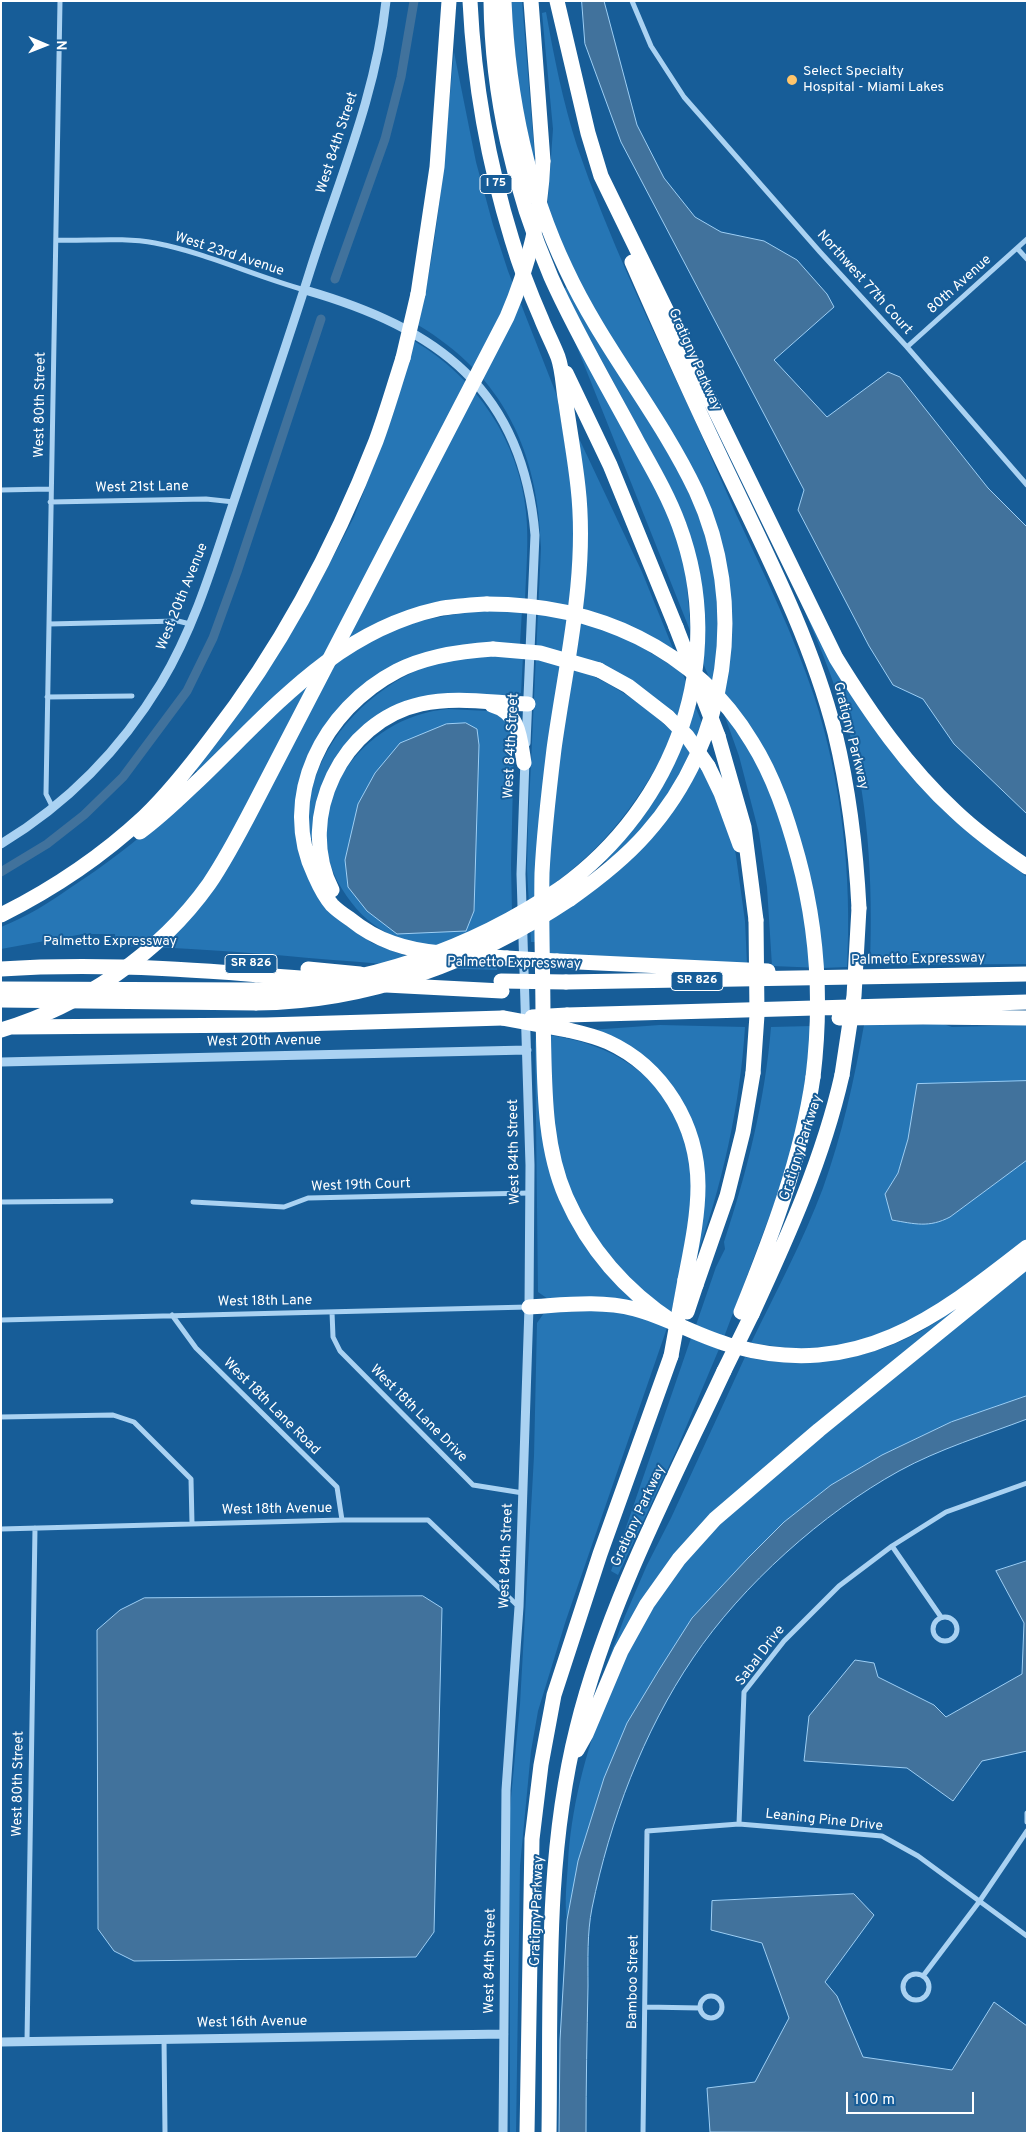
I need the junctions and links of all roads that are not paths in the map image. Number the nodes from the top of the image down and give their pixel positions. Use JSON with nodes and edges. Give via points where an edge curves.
{"nodes":[{"id":1,"x":60,"y":1,"type":"edge"},
{"id":2,"x":386,"y":1,"type":"edge"},
{"id":3,"x":449,"y":1,"type":"edge"},
{"id":4,"x":470,"y":1,"type":"edge"},
{"id":5,"x":491,"y":1,"type":"edge"},
{"id":6,"x":504,"y":1,"type":"edge"},
{"id":7,"x":531,"y":1,"type":"edge"},
{"id":8,"x":557,"y":1,"type":"edge"},
{"id":9,"x":632,"y":1,"type":"edge"},
{"id":10,"x":601,"y":176,"type":"junction"},
{"id":11,"x":1027,"y":239,"type":"edge"},
{"id":12,"x":56,"y":240,"type":"junction"},
{"id":13,"x":1017,"y":248,"type":"junction"},
{"id":14,"x":1027,"y":259,"type":"edge"},
{"id":15,"x":305,"y":290,"type":"junction"},
{"id":16,"x":907,"y":347,"type":"junction"},
{"id":17,"x":559,"y":358,"type":"junction"},
{"id":18,"x":1027,"y":485,"type":"edge"},
{"id":19,"x":50,"y":489,"type":"junction"},
{"id":20,"x":1,"y":490,"type":"edge"},
{"id":21,"x":50,"y":502,"type":"junction"},
{"id":22,"x":234,"y":502,"type":"junction"},
{"id":23,"x":49,"y":624,"type":"junction"},
{"id":24,"x":190,"y":624,"type":"junction"},
{"id":25,"x":132,"y":696,"type":"dead end"},
{"id":26,"x":47,"y":697,"type":"junction"},
{"id":27,"x":481,"y":702,"type":"junction"},
{"id":28,"x":528,"y":704,"type":"junction"},
{"id":29,"x":524,"y":763,"type":"junction"},
{"id":30,"x":52,"y":808,"type":"junction"},
{"id":31,"x":1,"y":844,"type":"edge"},
{"id":32,"x":90,"y":862,"type":"junction"},
{"id":33,"x":1027,"y":867,"type":"edge"},
{"id":34,"x":751,"y":872,"type":"junction"},
{"id":35,"x":565,"y":894,"type":"junction"},
{"id":36,"x":1,"y":915,"type":"edge"},
{"id":37,"x":363,"y":930,"type":"junction"},
{"id":38,"x":1,"y":960,"type":"edge"},
{"id":39,"x":1,"y":970,"type":"edge"},
{"id":40,"x":1027,"y":974,"type":"edge"},
{"id":41,"x":829,"y":978,"type":"junction"},
{"id":42,"x":1027,"y":983,"type":"edge"},
{"id":43,"x":502,"y":986,"type":"junction"},
{"id":44,"x":566,"y":987,"type":"junction"},
{"id":45,"x":1,"y":989,"type":"edge"},
{"id":46,"x":256,"y":997,"type":"junction"},
{"id":47,"x":1,"y":1000,"type":"edge"},
{"id":48,"x":1027,"y":1002,"type":"edge"},
{"id":49,"x":791,"y":1009,"type":"junction"},
{"id":50,"x":1027,"y":1018,"type":"edge"},
{"id":51,"x":567,"y":1023,"type":"junction"},
{"id":52,"x":1,"y":1029,"type":"edge"},
{"id":53,"x":527,"y":1050,"type":"junction"},
{"id":54,"x":1,"y":1062,"type":"edge"},
{"id":55,"x":530,"y":1193,"type":"junction"},
{"id":56,"x":111,"y":1201,"type":"dead end"},
{"id":57,"x":1,"y":1202,"type":"edge"},
{"id":58,"x":193,"y":1202,"type":"dead end"},
{"id":59,"x":1027,"y":1247,"type":"edge"},
{"id":60,"x":1027,"y":1262,"type":"edge"},
{"id":61,"x":691,"y":1283,"type":"junction"},
{"id":62,"x":529,"y":1307,"type":"junction"},
{"id":63,"x":332,"y":1312,"type":"junction"},
{"id":64,"x":746,"y":1313,"type":"junction"},
{"id":65,"x":172,"y":1315,"type":"junction"},
{"id":66,"x":1,"y":1320,"type":"edge"},
{"id":67,"x":673,"y":1322,"type":"junction"},
{"id":68,"x":1,"y":1417,"type":"edge"},
{"id":69,"x":1027,"y":1483,"type":"edge"},
{"id":70,"x":523,"y":1493,"type":"junction"},
{"id":71,"x":342,"y":1520,"type":"junction"},
{"id":72,"x":192,"y":1524,"type":"junction"},
{"id":73,"x":35,"y":1528,"type":"junction"},
{"id":74,"x":1,"y":1529,"type":"edge"},
{"id":75,"x":892,"y":1546,"type":"junction"},
{"id":76,"x":519,"y":1607,"type":"junction"},
{"id":77,"x":940,"y":1617,"type":"junction"},
{"id":78,"x":570,"y":1762,"type":"junction"},
{"id":79,"x":1027,"y":1813,"type":"edge"},
{"id":80,"x":1027,"y":1822,"type":"edge"},
{"id":81,"x":738,"y":1824,"type":"junction"},
{"id":82,"x":647,"y":1831,"type":"joint"},
{"id":83,"x":1027,"y":1831,"type":"edge"},
{"id":84,"x":979,"y":1902,"type":"junction"},
{"id":85,"x":1027,"y":1936,"type":"edge"},
{"id":86,"x":923,"y":1976,"type":"junction"},
{"id":87,"x":645,"y":2007,"type":"junction"},
{"id":88,"x":700,"y":2008,"type":"junction"},
{"id":89,"x":504,"y":2034,"type":"junction"},
{"id":90,"x":164,"y":2038,"type":"junction"},
{"id":91,"x":27,"y":2041,"type":"junction"},
{"id":92,"x":1,"y":2042,"type":"edge"},
{"id":93,"x":165,"y":2133,"type":"edge"},
{"id":94,"x":503,"y":2133,"type":"edge"},
{"id":95,"x":527,"y":2133,"type":"edge"},
{"id":96,"x":549,"y":2133,"type":"edge"},
{"id":97,"x":643,"y":2133,"type":"edge"}],
"edges":[{"from":1,"to":12,"type":"street","name":"West 80th Street"},
{"from":2,"to":15,"type":"street","name":"West 84th Street","via":[[380,45],[366,102]]},
{"from":3,"to":32,"type":"highway","bridge":true,"via":[[438,167],[418,294],[403,358],[376,439],[344,516],[307,592],[231,714],[181,777],[143,817]]},
{"from":4,"to":17,"type":"highway","number":"I 75","via":[[476,79],[496,185],[515,250]]},
{"from":5,"to":35,"type":"highway","via":[[501,104],[524,204],[542,256],[566,308],[671,506],[685,544],[696,604],[697,642],[691,692],[662,775],[619,837]]},
{"from":6,"to":35,"type":"highway","via":[[515,109],[544,216],[581,299],[696,493],[712,532],[724,592],[726,635],[720,687],[708,729],[692,767],[645,836],[607,871]]},
{"from":7,"to":52,"type":"highway","bridge":true,"via":[[543,161],[538,225],[525,274],[508,317],[218,870],[168,932],[124,968],[56,1009]]},
{"from":8,"to":10,"type":"highway"},
{"from":9,"to":16,"type":"street","name":"Northwest 77th Court","via":[[651,46],[684,97]]},
{"from":10,"to":33,"type":"highway","via":[[836,658],[863,702],[910,764],[955,811]]},
{"from":10,"to":64,"type":"highway","name":"Gratigny Parkway","bridge":true,"via":[[618,230],[792,609],[815,667],[848,797],[859,908],[854,996],[842,1075],[808,1188]]},
{"from":11,"to":13,"type":"street","name":"80th Avenue"},
{"from":12,"to":15,"type":"street","name":"West 23rd Avenue","via":[[153,243],[206,256]]},
{"from":12,"to":19,"type":"street","name":"West 80th Street"},
{"from":13,"to":14,"type":"street"},
{"from":13,"to":16,"type":"street","name":"80th Avenue"},
{"from":15,"to":22,"type":"street","name":"West 84th Street"},
{"from":15,"to":28,"type":"street","name":"West 84th Street","via":[[379,315],[430,342],[472,379],[505,423],[528,483],[535,535]]},
{"from":16,"to":18,"type":"street","name":"Northwest 77th Court"},
{"from":17,"to":34,"type":"highway","name":"Gratigny Parkway","bridge":true,"via":[[610,465],[718,736],[744,827]]},
{"from":17,"to":67,"type":"highway","via":[[576,464],[581,544],[575,616],[555,746],[544,848],[542,951],[548,1130],[565,1195],[581,1228],[603,1260],[626,1285]]},
{"from":19,"to":20,"type":"street"},
{"from":19,"to":21,"type":"street","name":"West 80th Street"},
{"from":21,"to":22,"type":"street","name":"West 21st Lane","via":[[206,499]]},
{"from":21,"to":23,"type":"street","name":"West 80th Street"},
{"from":22,"to":24,"type":"street","name":"West 20th Avenue"},
{"from":23,"to":24,"type":"street","via":[[178,621]]},
{"from":23,"to":26,"type":"street","name":"West 80th Street"},
{"from":24,"to":30,"type":"street","name":"West 20th Avenue","via":[[163,679],[130,728],[98,766]]},
{"from":25,"to":26,"type":"street"},
{"from":26,"to":30,"type":"street","name":"West 80th Street","via":[[46,794]]},
{"from":27,"to":28,"type":"highway"},
{"from":27,"to":29,"type":"highway","via":[[500,707],[516,722]]},
{"from":27,"to":37,"type":"highway","via":[[421,704],[394,714],[351,748],[333,772],[319,823],[322,864],[337,899]]},
{"from":28,"to":29,"type":"street","name":"West 84th Street"},
{"from":29,"to":53,"type":"street","name":"West 84th Street","via":[[521,874]]},
{"from":30,"to":31,"type":"street","name":"West 20th Avenue"},
{"from":32,"to":36,"type":"highway","via":[[45,892]]},
{"from":32,"to":64,"type":"highway","bridge":true,"via":[[145,829],[278,702],[325,662],[363,638],[399,621],[438,609],[511,604],[584,615],[650,643],[691,672],[730,712],[751,740],[784,810],[801,867],[815,944],[818,1032],[804,1129],[787,1192]]},
{"from":34,"to":37,"type":"highway","bridge":true,"via":[[708,766],[687,736],[668,717],[628,686],[599,670],[540,653],[493,649],[452,654],[397,671],[372,687],[346,711],[326,736],[309,768],[302,794],[301,820],[310,865],[332,905]]},
{"from":34,"to":61,"type":"highway","name":"Gratigny Parkway","bridge":true,"via":[[756,920],[757,1015],[752,1073],[743,1132],[727,1196]]},
{"from":35,"to":46,"type":"highway","bridge":true,"via":[[535,905],[483,934],[414,962]]},
{"from":37,"to":41,"type":"highway","bridge":true,"via":[[381,940],[426,952],[746,969]]},
{"from":38,"to":43,"type":"highway","name":"Palmetto Expressway","number":"SR 826","via":[[157,958]]},
{"from":39,"to":43,"type":"highway","via":[[72,966],[167,968],[395,986]]},
{"from":40,"to":41,"type":"highway","name":"Palmetto Expressway","number":"SR 826"},
{"from":41,"to":44,"type":"highway","name":"Palmetto Expressway","number":"SR 826"},
{"from":42,"to":44,"type":"highway","via":[[695,991]]},
{"from":43,"to":44,"type":"highway","name":"Palmetto Expressway","number":"SR 826","bridge":true},
{"from":45,"to":46,"type":"highway"},
{"from":46,"to":47,"type":"highway"},
{"from":48,"to":49,"type":"highway"},
{"from":49,"to":50,"type":"highway","via":[[826,1018]]},
{"from":49,"to":51,"type":"highway"},
{"from":51,"to":52,"type":"highway","bridge":true,"via":[[503,1018]]},
{"from":51,"to":61,"type":"highway","via":[[638,1061],[667,1090],[685,1122],[694,1151],[698,1187]]},
{"from":53,"to":54,"type":"street","name":"West 20th Avenue"},
{"from":53,"to":55,"type":"street","name":"West 84th Street"},
{"from":55,"to":58,"type":"street","name":"West 19th Court","via":[[308,1198],[284,1207]]},
{"from":55,"to":62,"type":"street","name":"West 84th Street"},
{"from":56,"to":57,"type":"street"},
{"from":59,"to":67,"type":"highway","via":[[931,1317],[880,1342],[842,1352],[814,1356],[762,1353],[720,1342]]},
{"from":60,"to":78,"type":"highway","via":[[819,1430],[715,1519],[679,1559],[647,1604],[621,1651],[586,1734]]},
{"from":61,"to":95,"type":"highway","name":"Gratigny Parkway","bridge":true,"via":[[671,1356],[600,1554],[554,1695],[532,1839]]},
{"from":62,"to":63,"type":"street","name":"West 18th Lane"},
{"from":62,"to":67,"type":"highway","via":[[617,1305]]},
{"from":62,"to":70,"type":"street","name":"West 84th Street"},
{"from":63,"to":65,"type":"street","name":"West 18th Lane"},
{"from":63,"to":70,"type":"street","name":"West 18th Lane Drive","via":[[333,1337],[340,1351],[472,1485]]},
{"from":64,"to":78,"type":"highway","name":"Gratigny Parkway","bridge":true,"via":[[724,1371],[625,1584],[597,1656],[576,1728]]},
{"from":65,"to":66,"type":"street","name":"West 18th Lane"},
{"from":65,"to":71,"type":"street","name":"West 18th Lane Road","via":[[196,1348],[337,1487]]},
{"from":68,"to":72,"type":"street","via":[[113,1415],[134,1422],[191,1479]]},
{"from":69,"to":75,"type":"street","name":"Sabal Drive","via":[[946,1512]]},
{"from":70,"to":76,"type":"street","name":"West 84th Street"},
{"from":71,"to":72,"type":"street","name":"West 18th Avenue"},
{"from":71,"to":76,"type":"street","name":"West 18th Avenue","via":[[428,1520]]},
{"from":72,"to":73,"type":"street","name":"West 18th Avenue"},
{"from":73,"to":74,"type":"street","name":"West 18th Avenue"},
{"from":73,"to":91,"type":"street","name":"West 80th Street"},
{"from":75,"to":77,"type":"street"},
{"from":75,"to":81,"type":"street","name":"Sabal Drive","via":[[839,1586],[784,1641],[744,1692]]},
{"from":76,"to":89,"type":"street","name":"West 84th Street","via":[[506,1790]]},
{"from":77,"to":77,"type":"street","via":[[933,1626],[934,1634],[939,1639],[950,1640],[958,1632],[957,1624],[948,1616]]},
{"from":78,"to":96,"type":"highway","name":"Gratigny Parkway","via":[[555,1854]]},
{"from":79,"to":80,"type":"street"},
{"from":81,"to":82,"type":"street","name":"Leaning Pine Drive"},
{"from":81,"to":84,"type":"street","name":"Leaning Pine Drive","via":[[882,1836],[918,1856]]},
{"from":82,"to":87,"type":"street","name":"Bamboo Street"},
{"from":83,"to":84,"type":"street"},
{"from":84,"to":85,"type":"street","name":"Leaning Pine Drive"},
{"from":84,"to":86,"type":"street"},
{"from":86,"to":86,"type":"street","via":[[915,1974],[905,1980],[904,1992],[910,1998],[921,1999],[927,1994],[929,1986]]},
{"from":87,"to":88,"type":"street"},
{"from":87,"to":97,"type":"street","name":"Bamboo Street"},
{"from":88,"to":88,"type":"street","via":[[711,2018],[720,2014],[722,2006],[719,1999],[709,1996],[702,2000]]},
{"from":89,"to":90,"type":"street","name":"West 16th Avenue"},
{"from":89,"to":94,"type":"street","name":"West 84th Street"},
{"from":90,"to":91,"type":"street","name":"West 16th Avenue"},
{"from":90,"to":93,"type":"street"},
{"from":91,"to":92,"type":"street","name":"West 16th Avenue"}]}
